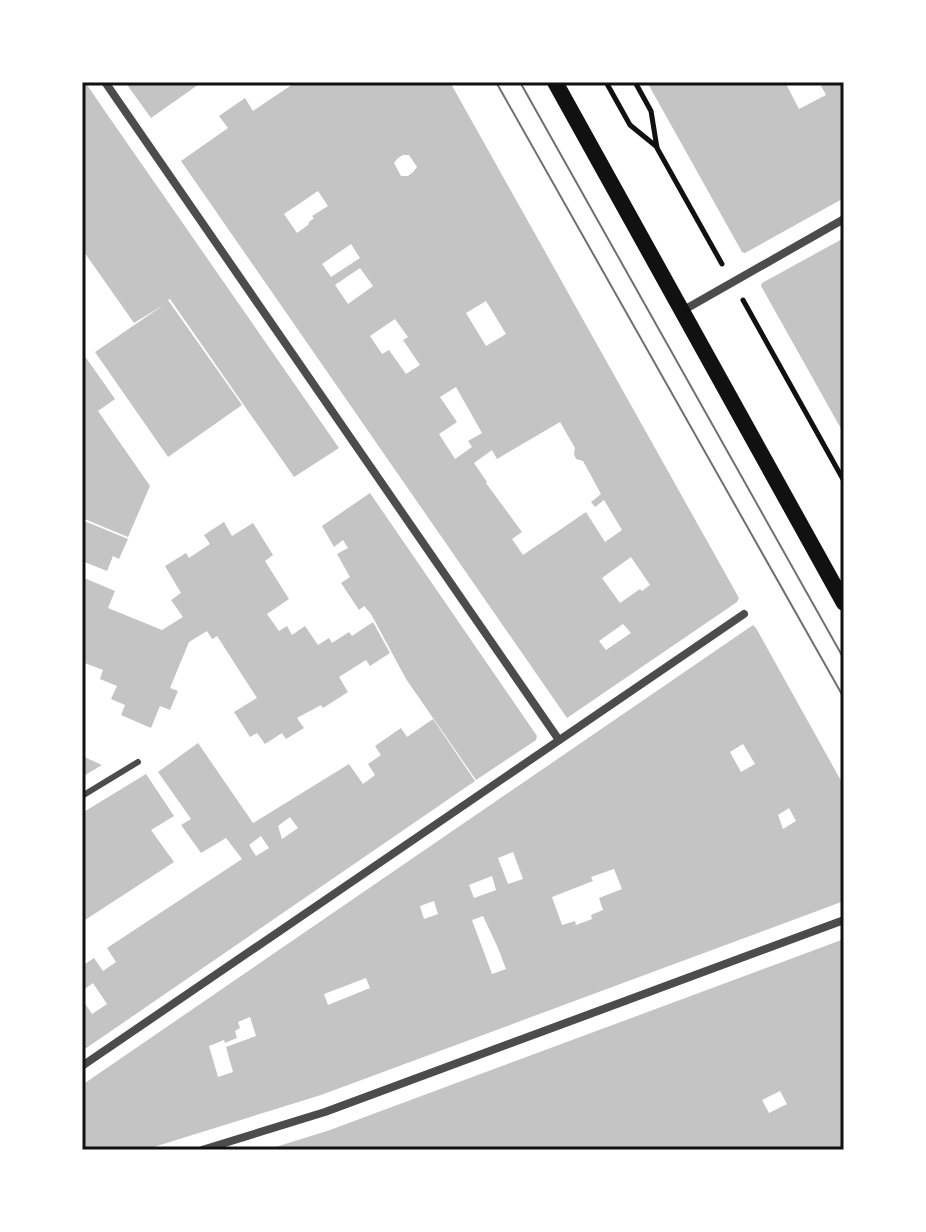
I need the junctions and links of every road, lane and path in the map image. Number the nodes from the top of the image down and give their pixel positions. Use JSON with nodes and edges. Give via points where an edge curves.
{"nodes":[{"id":1,"x":105,"y":82,"type":"edge"},
{"id":2,"x":555,"y":82,"type":"edge"},
{"id":3,"x":606,"y":82,"type":"edge"},
{"id":4,"x":635,"y":82,"type":"edge"},
{"id":5,"x":657,"y":148,"type":"junction"},
{"id":6,"x":844,"y":219,"type":"edge"},
{"id":7,"x":733,"y":282,"type":"junction"},
{"id":8,"x":682,"y":311,"type":"junction"},
{"id":9,"x":844,"y":481,"type":"edge"},
{"id":10,"x":844,"y":603,"type":"edge"},
{"id":11,"x":744,"y":614,"type":"dead end"},
{"id":12,"x":559,"y":740,"type":"junction"},
{"id":13,"x":138,"y":762,"type":"dead end"},
{"id":14,"x":82,"y":796,"type":"edge"},
{"id":15,"x":844,"y":920,"type":"edge"},
{"id":16,"x":82,"y":1066,"type":"edge"},
{"id":17,"x":202,"y":1150,"type":"edge"}],
"edges":[{"from":1,"to":12,"type":"street"},
{"from":2,"to":8,"type":"main road"},
{"from":3,"to":5,"type":"path","via":[[630,125]]},
{"from":4,"to":5,"type":"path","via":[[651,111]]},
{"from":5,"to":7,"type":"path"},
{"from":6,"to":7,"type":"street"},
{"from":7,"to":8,"type":"street"},
{"from":7,"to":9,"type":"path"},
{"from":8,"to":10,"type":"main road"},
{"from":11,"to":12,"type":"street"},
{"from":12,"to":16,"type":"street"},
{"from":13,"to":14,"type":"lane"},
{"from":15,"to":17,"type":"street","via":[[325,1112]]}]}
